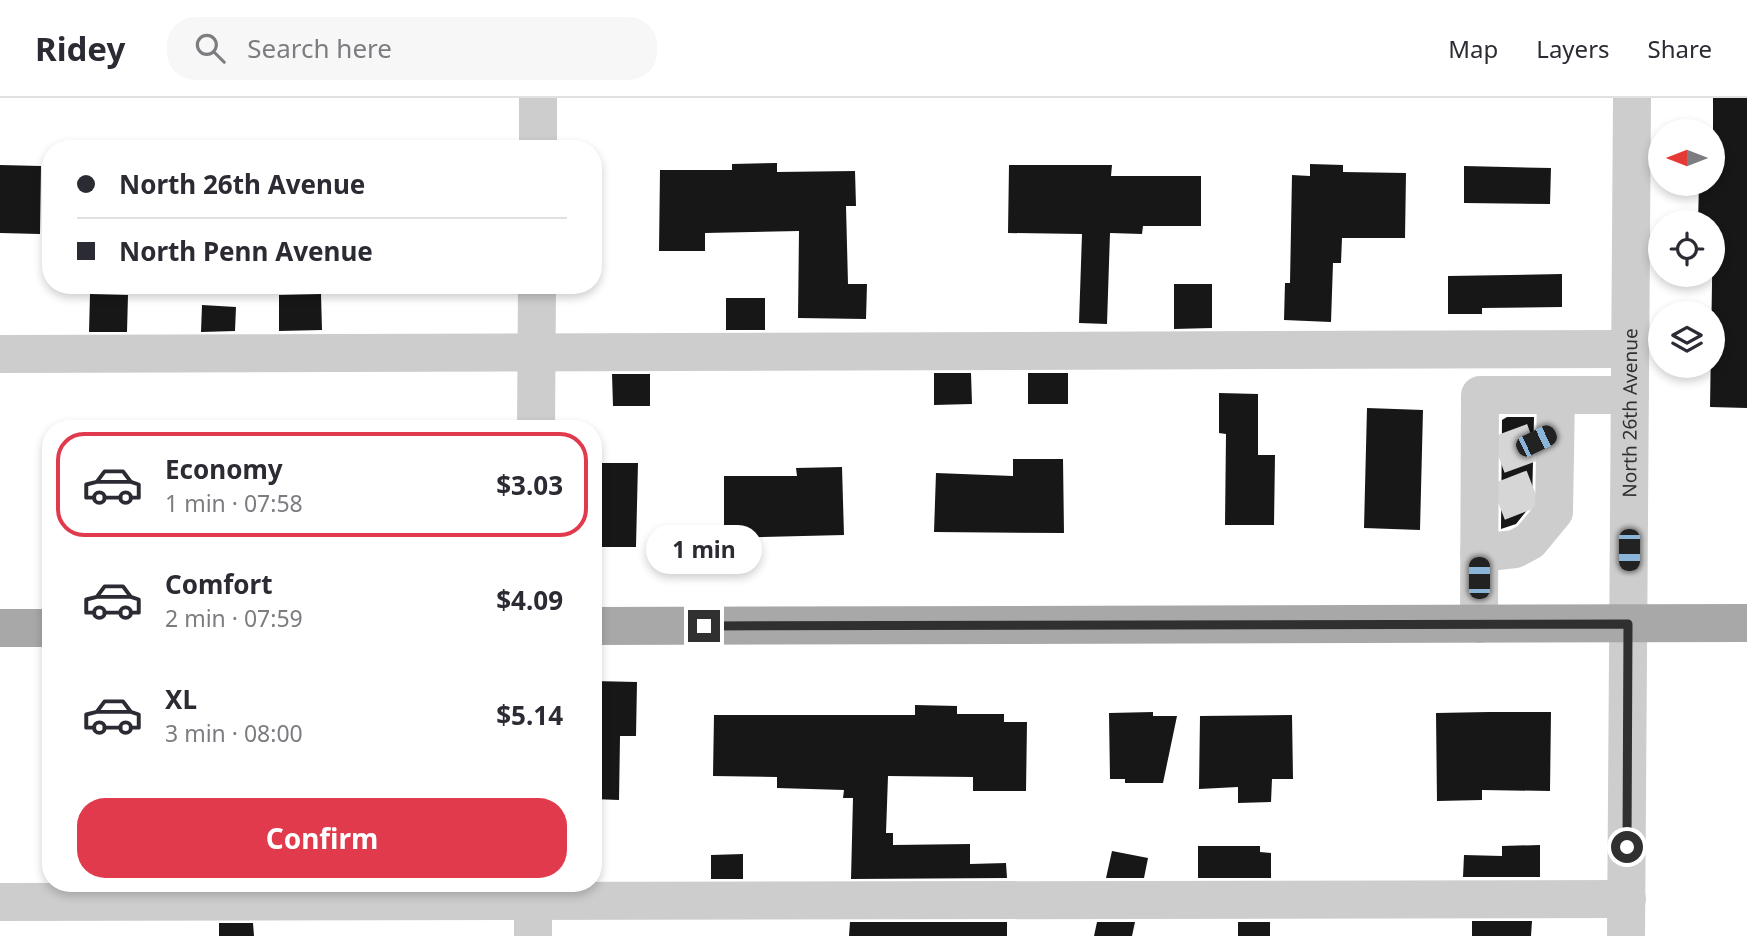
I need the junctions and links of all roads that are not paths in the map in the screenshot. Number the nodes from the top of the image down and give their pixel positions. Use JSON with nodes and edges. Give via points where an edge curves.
{"nodes":[{"id":1,"x":538,"y":98,"type":"edge"},
{"id":2,"x":1632,"y":98,"type":"edge"},
{"id":3,"x":538,"y":140,"type":"edge"},
{"id":4,"x":537,"y":294,"type":"edge"},
{"id":5,"x":1630,"y":349,"type":"junction"},
{"id":6,"x":0,"y":354,"type":"edge"},
{"id":7,"x":537,"y":354,"type":"junction"},
{"id":8,"x":1630,"y":395,"type":"junction"},
{"id":9,"x":536,"y":420,"type":"edge"},
{"id":10,"x":1549,"y":422,"type":"junction"},
{"id":11,"x":1479,"y":553,"type":"junction"},
{"id":12,"x":1747,"y":622,"type":"edge"},
{"id":13,"x":1479,"y":624,"type":"junction"},
{"id":14,"x":1628,"y":624,"type":"junction"},
{"id":15,"x":602,"y":626,"type":"edge"},
{"id":16,"x":0,"y":628,"type":"edge"},
{"id":17,"x":42,"y":628,"type":"edge"},
{"id":18,"x":485,"y":892,"type":"edge"},
{"id":19,"x":533,"y":892,"type":"edge"},
{"id":20,"x":574,"y":892,"type":"edge"},
{"id":21,"x":0,"y":902,"type":"edge"},
{"id":22,"x":1627,"y":918,"type":"edge"},
{"id":23,"x":533,"y":936,"type":"edge"}],
"edges":[{"from":1,"to":3,"type":"street"},
{"from":2,"to":5,"type":"street","name":"North 26th Avenue"},
{"from":4,"to":7,"type":"street"},
{"from":5,"to":7,"type":"street"},
{"from":5,"to":8,"type":"street","name":"North 26th Avenue"},
{"from":6,"to":7,"type":"street"},
{"from":7,"to":9,"type":"street"},
{"from":8,"to":10,"type":"street"},
{"from":8,"to":14,"type":"street","name":"North 26th Avenue"},
{"from":10,"to":11,"type":"street","via":[[1546,484],[1554,512],[1530,541],[1515,549]]},
{"from":10,"to":11,"type":"street","via":[[1480,395],[1489,459],[1489,506]]},
{"from":11,"to":13,"type":"street"},
{"from":12,"to":14,"type":"main road"},
{"from":13,"to":14,"type":"main road"},
{"from":13,"to":15,"type":"main road"},
{"from":14,"to":22,"type":"street","name":"North 26th Avenue"},
{"from":16,"to":17,"type":"main road"},
{"from":18,"to":21,"type":"street"},
{"from":19,"to":23,"type":"street"},
{"from":20,"to":22,"type":"street"}]}
